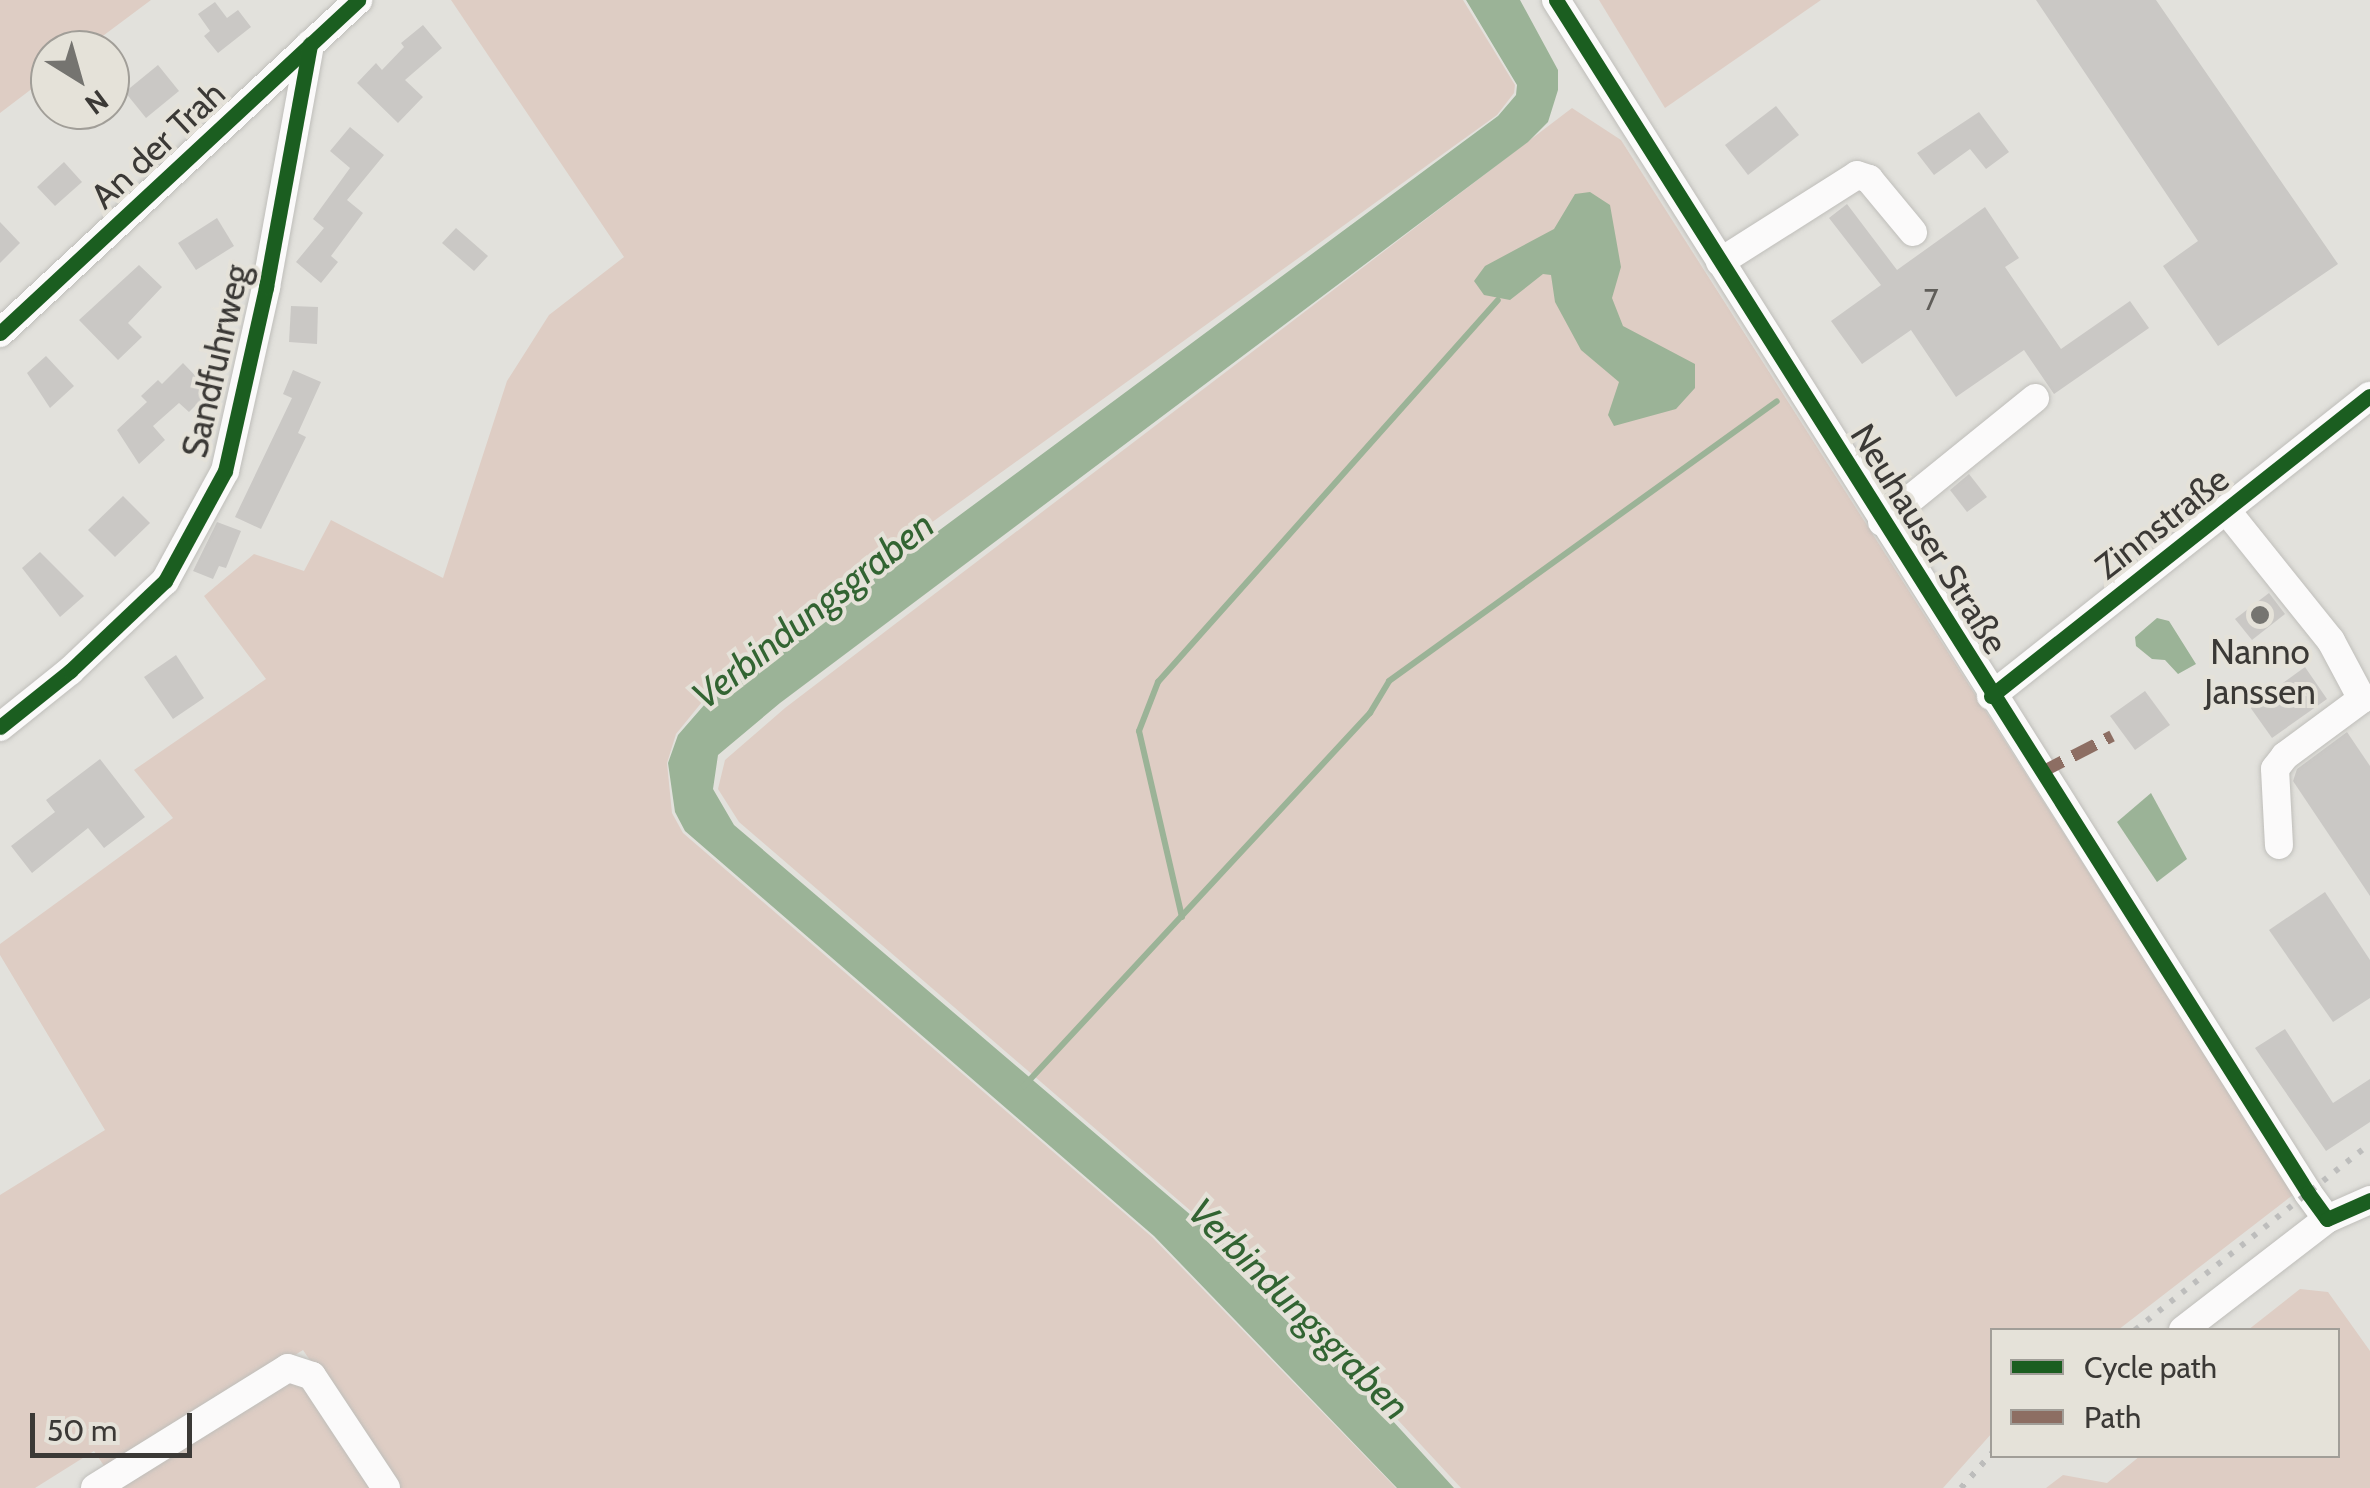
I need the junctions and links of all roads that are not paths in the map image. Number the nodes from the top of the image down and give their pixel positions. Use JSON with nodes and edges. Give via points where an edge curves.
{"nodes":[{"id":1,"x":358,"y":0,"type":"edge"},
{"id":2,"x":1556,"y":0,"type":"edge"},
{"id":3,"x":310,"y":44,"type":"junction"},
{"id":4,"x":1913,"y":232,"type":"dead end"},
{"id":5,"x":1720,"y":262,"type":"junction"},
{"id":6,"x":0,"y":334,"type":"edge"},
{"id":7,"x":2370,"y":396,"type":"edge"},
{"id":8,"x":2035,"y":398,"type":"dead end"},
{"id":9,"x":2226,"y":510,"type":"junction"},
{"id":10,"x":1882,"y":522,"type":"junction"},
{"id":11,"x":1991,"y":696,"type":"junction"},
{"id":12,"x":0,"y":727,"type":"edge"},
{"id":13,"x":2280,"y":845,"type":"dead end"},
{"id":14,"x":2370,"y":1200,"type":"edge"},
{"id":15,"x":2327,"y":1219,"type":"junction"},
{"id":16,"x":2186,"y":1328,"type":"edge"},
{"id":17,"x":94,"y":1488,"type":"edge"},
{"id":18,"x":386,"y":1488,"type":"edge"}],
"edges":[{"from":1,"to":3,"type":"street","name":"An der Trah"},
{"from":2,"to":5,"type":"street","name":"Neuhauser Straße"},
{"from":3,"to":6,"type":"street","name":"An der Trah"},
{"from":3,"to":12,"type":"street","name":"Sandfuhrweg","via":[[224,471],[166,581]]},
{"from":4,"to":5,"type":"street","via":[[1869,180],[1857,175]]},
{"from":5,"to":10,"type":"street","name":"Neuhauser Straße"},
{"from":7,"to":9,"type":"street","name":"Zinnstraße"},
{"from":8,"to":10,"type":"street"},
{"from":9,"to":11,"type":"street","name":"Zinnstraße"},
{"from":9,"to":13,"type":"street","via":[[2331,641],[2362,699],[2276,769]]},
{"from":10,"to":11,"type":"street","name":"Neuhauser Straße"},
{"from":11,"to":15,"type":"street","name":"Neuhauser Straße"},
{"from":14,"to":15,"type":"street"},
{"from":15,"to":16,"type":"street"},
{"from":17,"to":18,"type":"street","via":[[288,1368],[312,1376]]}]}
